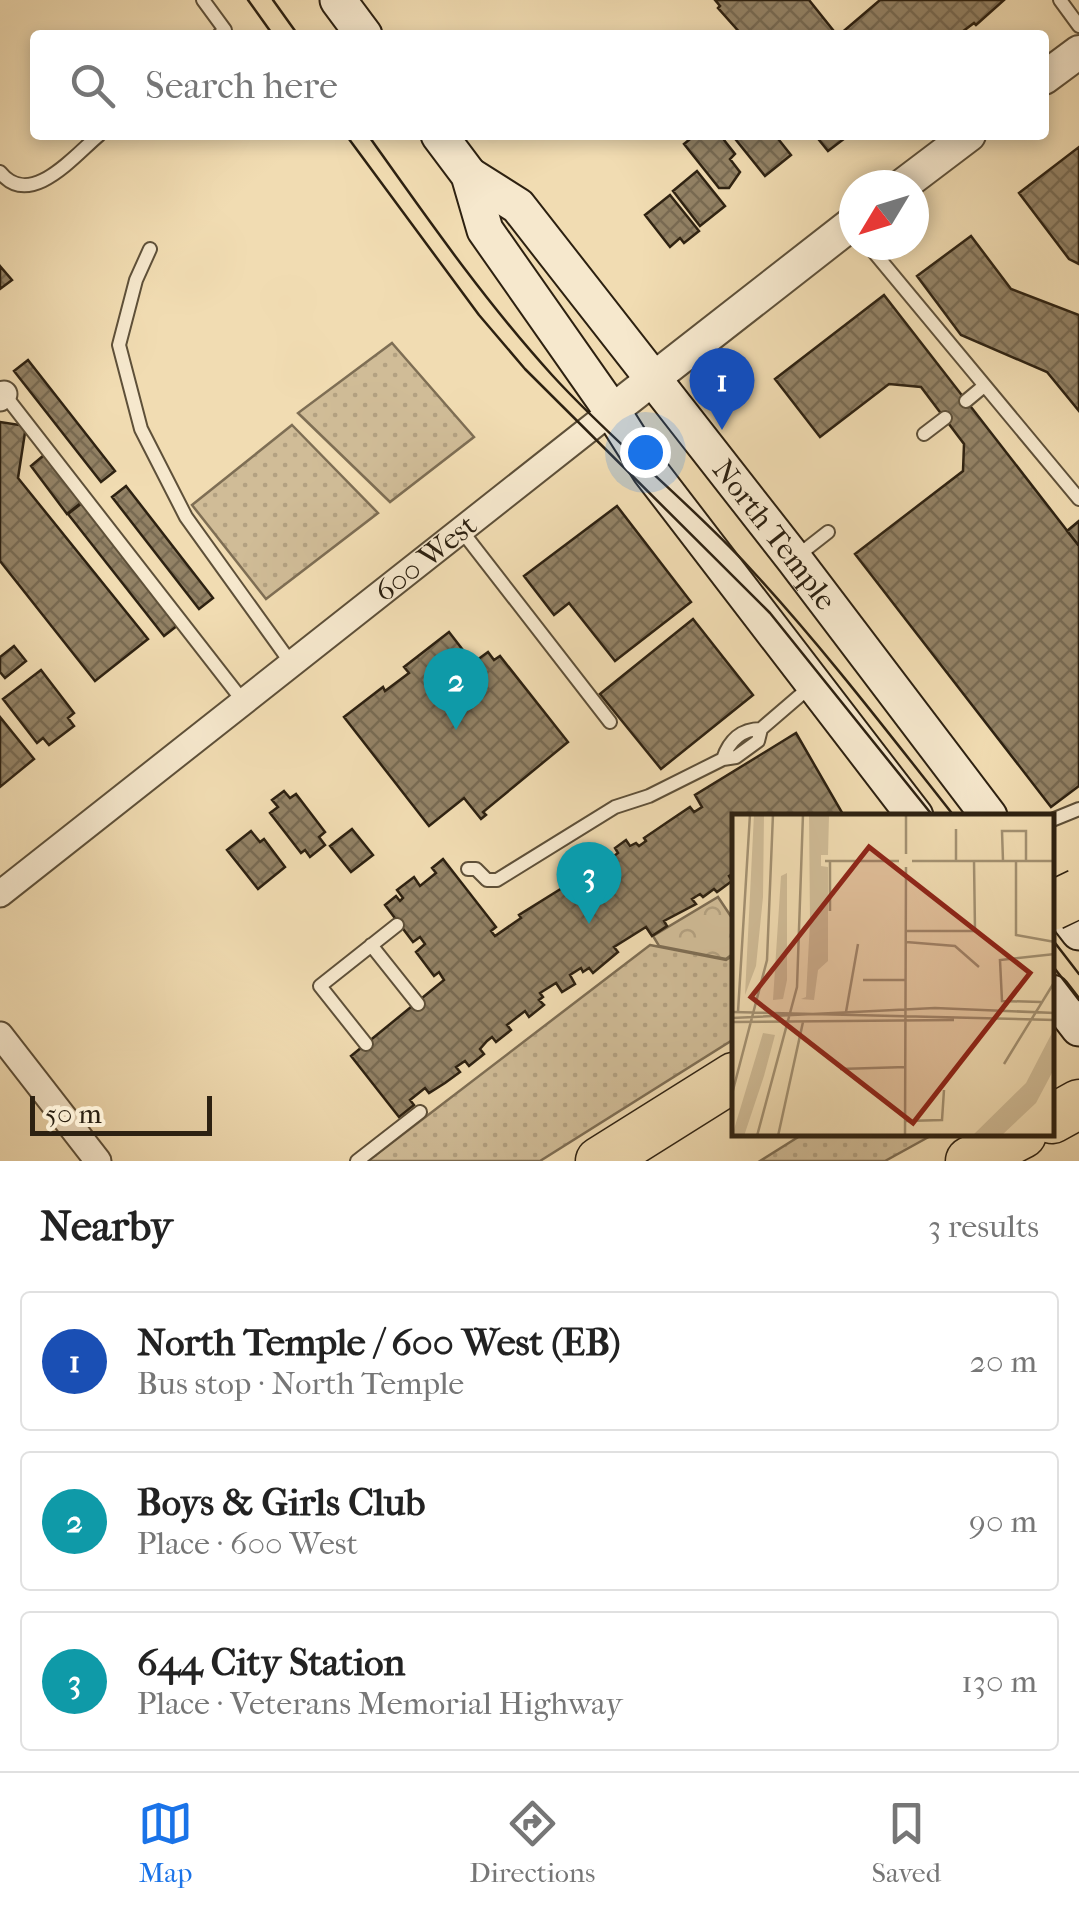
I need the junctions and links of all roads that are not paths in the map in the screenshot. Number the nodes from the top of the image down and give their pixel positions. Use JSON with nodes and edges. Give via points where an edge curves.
{"nodes":[{"id":1,"x":202,"y":0,"type":"edge"},
{"id":2,"x":338,"y":0,"type":"edge"},
{"id":3,"x":1060,"y":0,"type":"edge"},
{"id":4,"x":1079,"y":26,"type":"edge"},
{"id":5,"x":225,"y":30,"type":"edge"},
{"id":6,"x":360,"y":30,"type":"edge"},
{"id":7,"x":1079,"y":52,"type":"edge"},
{"id":8,"x":1049,"y":74,"type":"edge"},
{"id":9,"x":93,"y":140,"type":"edge"},
{"id":10,"x":443,"y":140,"type":"edge"},
{"id":11,"x":962,"y":140,"type":"edge"},
{"id":12,"x":923,"y":170,"type":"edge"},
{"id":13,"x":0,"y":172,"type":"edge"},
{"id":14,"x":469,"y":175,"type":"junction"},
{"id":15,"x":839,"y":243,"type":"edge"},
{"id":16,"x":150,"y":248,"type":"dead end"},
{"id":17,"x":881,"y":260,"type":"edge"},
{"id":18,"x":654,"y":377,"type":"junction"},
{"id":19,"x":984,"y":386,"type":"junction"},
{"id":20,"x":2,"y":396,"type":"edge"},
{"id":21,"x":966,"y":401,"type":"dead end"},
{"id":22,"x":612,"y":411,"type":"junction"},
{"id":23,"x":945,"y":418,"type":"dead end"},
{"id":24,"x":924,"y":434,"type":"dead end"},
{"id":25,"x":1079,"y":499,"type":"edge"},
{"id":26,"x":462,"y":530,"type":"junction"},
{"id":27,"x":828,"y":532,"type":"dead end"},
{"id":28,"x":794,"y":559,"type":"junction"},
{"id":29,"x":292,"y":662,"type":"junction"},
{"id":30,"x":813,"y":685,"type":"junction"},
{"id":31,"x":243,"y":701,"type":"junction"},
{"id":32,"x":610,"y":722,"type":"dead end"},
{"id":33,"x":1079,"y":808,"type":"edge"},
{"id":34,"x":912,"y":814,"type":"edge"},
{"id":35,"x":987,"y":814,"type":"edge"},
{"id":36,"x":1054,"y":819,"type":"edge"},
{"id":37,"x":468,"y":869,"type":"dead end"},
{"id":38,"x":1079,"y":893,"type":"edge"},
{"id":39,"x":0,"y":894,"type":"edge"},
{"id":40,"x":1054,"y":900,"type":"edge"},
{"id":41,"x":1054,"y":905,"type":"edge"},
{"id":42,"x":398,"y":925,"type":"dead end"},
{"id":43,"x":1079,"y":932,"type":"edge"},
{"id":44,"x":372,"y":946,"type":"junction"},
{"id":45,"x":1054,"y":995,"type":"edge"},
{"id":46,"x":418,"y":1004,"type":"dead end"},
{"id":47,"x":1079,"y":1028,"type":"edge"},
{"id":48,"x":0,"y":1035,"type":"edge"},
{"id":49,"x":366,"y":1044,"type":"dead end"},
{"id":50,"x":732,"y":1078,"type":"edge"},
{"id":51,"x":1079,"y":1104,"type":"edge"},
{"id":52,"x":420,"y":1112,"type":"dead end"},
{"id":53,"x":1054,"y":1117,"type":"edge"},
{"id":54,"x":98,"y":1161,"type":"edge"},
{"id":55,"x":357,"y":1161,"type":"edge"},
{"id":56,"x":600,"y":1161,"type":"edge"}],
"edges":[{"from":1,"to":5,"type":"lane"},
{"from":2,"to":6,"type":"main road"},
{"from":3,"to":4,"type":"lane"},
{"from":7,"to":8,"type":"street"},
{"from":9,"to":13,"type":"lane","via":[[27,188],[8,183]]},
{"from":10,"to":14,"type":"main road","name":"North Temple"},
{"from":11,"to":12,"type":"street"},
{"from":14,"to":18,"type":"main road","name":"North Temple","via":[[518,206]]},
{"from":14,"to":22,"type":"main road","name":"North Temple","via":[[484,230]]},
{"from":15,"to":18,"type":"street","name":"600 West"},
{"from":16,"to":29,"type":"lane","via":[[119,346],[141,429],[186,518]]},
{"from":17,"to":19,"type":"lane"},
{"from":18,"to":22,"type":"street","name":"600 West"},
{"from":18,"to":28,"type":"main road","name":"North Temple"},
{"from":19,"to":21,"type":"lane"},
{"from":19,"to":25,"type":"lane"},
{"from":20,"to":31,"type":"lane"},
{"from":22,"to":26,"type":"street","name":"600 West"},
{"from":22,"to":30,"type":"main road","name":"North Temple"},
{"from":23,"to":24,"type":"lane"},
{"from":26,"to":29,"type":"street","name":"600 West"},
{"from":26,"to":32,"type":"lane"},
{"from":27,"to":28,"type":"lane"},
{"from":28,"to":35,"type":"main road","name":"North Temple"},
{"from":29,"to":31,"type":"street","name":"600 West"},
{"from":30,"to":34,"type":"main road","name":"North Temple"},
{"from":30,"to":37,"type":"lane","via":[[761,729],[749,729],[728,745],[723,759],[616,807],[497,880]]},
{"from":31,"to":39,"type":"street","name":"600 West"},
{"from":33,"to":36,"type":"lane"},
{"from":38,"to":41,"type":"highway","bridge":true},
{"from":40,"to":43,"type":"main road"},
{"from":42,"to":44,"type":"lane"},
{"from":44,"to":46,"type":"lane"},
{"from":44,"to":49,"type":"lane","via":[[320,986]]},
{"from":45,"to":47,"type":"main road"},
{"from":48,"to":54,"type":"street"},
{"from":50,"to":56,"type":"highway"},
{"from":51,"to":53,"type":"highway"},
{"from":52,"to":55,"type":"lane"}]}
